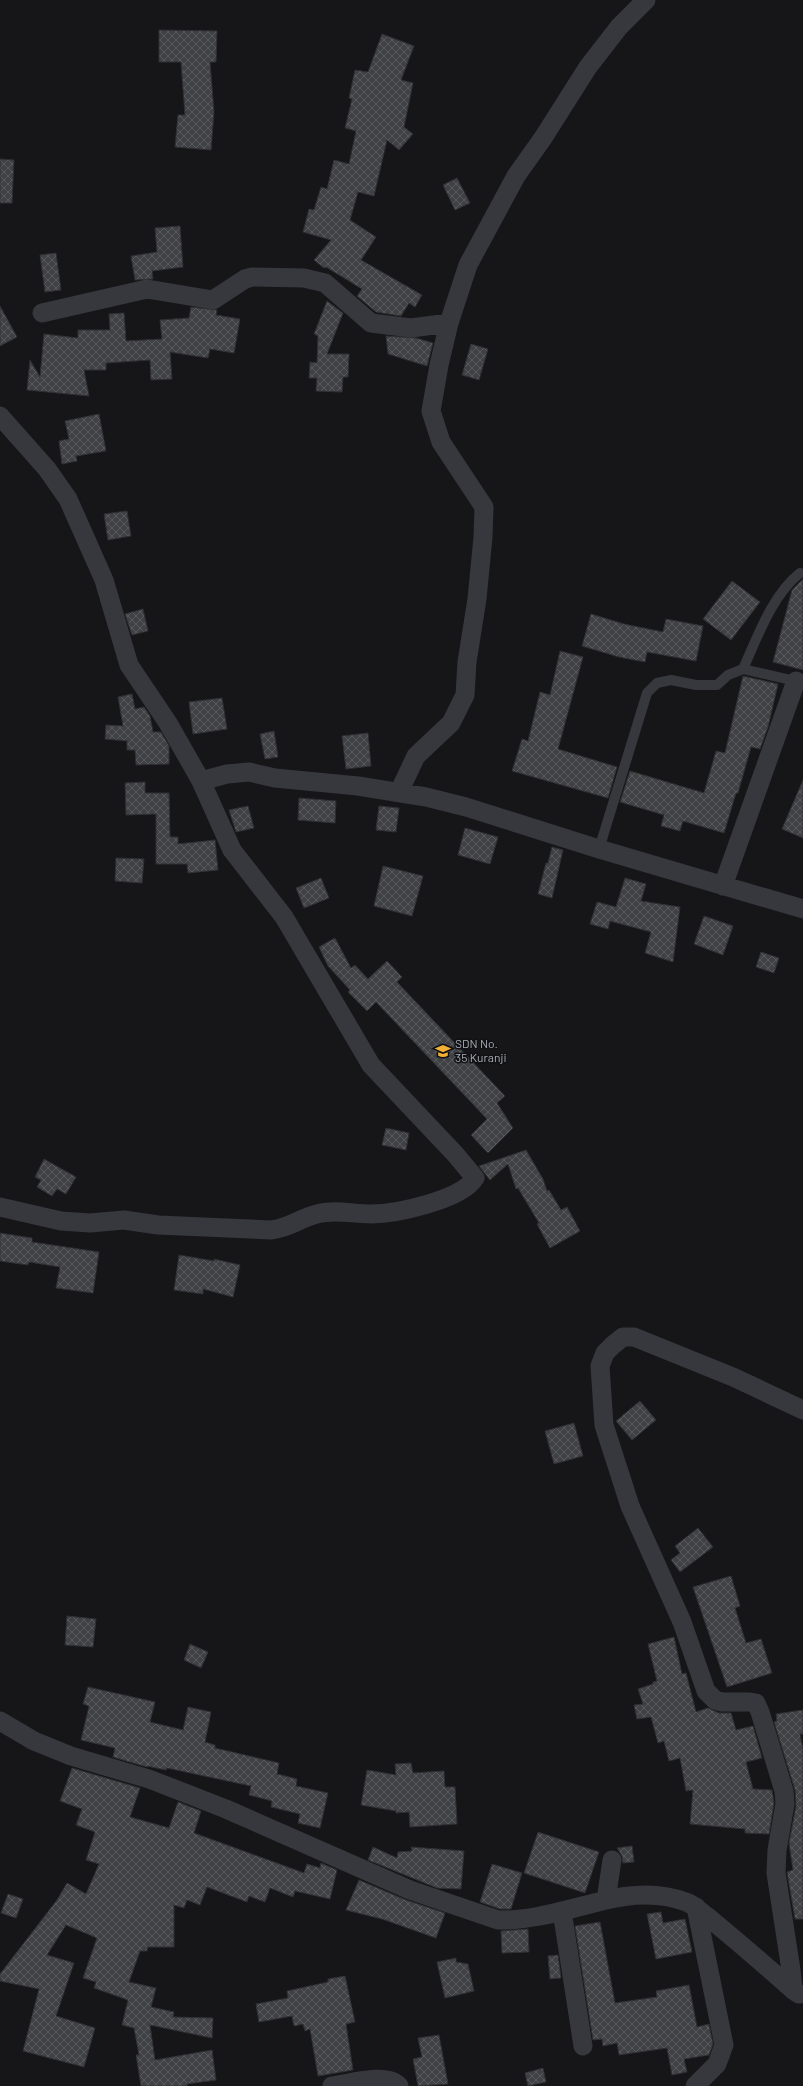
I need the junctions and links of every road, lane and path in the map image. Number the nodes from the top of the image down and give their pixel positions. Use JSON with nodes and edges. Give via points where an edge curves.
{"nodes":[{"id":1,"x":646,"y":0,"type":"edge"},
{"id":2,"x":42,"y":313,"type":"dead end"},
{"id":3,"x":449,"y":323,"type":"junction"},
{"id":4,"x":0,"y":416,"type":"edge"},
{"id":5,"x":800,"y":573,"type":"dead end"},
{"id":6,"x":743,"y":669,"type":"junction"},
{"id":7,"x":800,"y":682,"type":"edge"},
{"id":8,"x":201,"y":781,"type":"junction"},
{"id":9,"x":399,"y":792,"type":"junction"},
{"id":10,"x":599,"y":849,"type":"junction"},
{"id":11,"x":723,"y":886,"type":"junction"},
{"id":12,"x":803,"y":909,"type":"edge"},
{"id":13,"x":0,"y":1207,"type":"edge"},
{"id":14,"x":803,"y":1410,"type":"edge"},
{"id":15,"x":0,"y":1721,"type":"edge"},
{"id":16,"x":612,"y":1860,"type":"dead end"},
{"id":17,"x":606,"y":1900,"type":"junction"},
{"id":18,"x":696,"y":1907,"type":"junction"},
{"id":19,"x":562,"y":1911,"type":"junction"},
{"id":20,"x":798,"y":1993,"type":"edge"},
{"id":21,"x":583,"y":2046,"type":"dead end"},
{"id":22,"x":332,"y":2086,"type":"edge"},
{"id":23,"x":399,"y":2086,"type":"edge"},
{"id":24,"x":695,"y":2086,"type":"edge"}],
"edges":[{"from":1,"to":3,"type":"street","via":[[619,27],[588,67],[516,176],[468,265]]},
{"from":2,"to":3,"type":"street","via":[[147,289],[213,300],[245,279],[304,278],[325,284],[370,323],[411,328]]},
{"from":3,"to":9,"type":"street","via":[[431,411],[441,442],[484,508],[480,568],[465,695],[451,724],[416,756]]},
{"from":4,"to":8,"type":"street","via":[[48,469],[68,499],[104,580],[128,665],[168,723]]},
{"from":5,"to":6,"type":"lane","via":[[792,579],[766,616]]},
{"from":6,"to":7,"type":"lane"},
{"from":6,"to":10,"type":"lane","via":[[728,675],[717,685],[696,685],[671,680],[657,683],[647,692]]},
{"from":7,"to":11,"type":"street"},
{"from":8,"to":9,"type":"street","via":[[227,774],[249,772],[275,778]]},
{"from":8,"to":13,"type":"street","via":[[232,850],[284,917],[371,1064],[456,1155],[475,1179],[464,1188],[423,1206],[372,1214],[317,1214],[284,1229],[271,1230],[158,1225],[124,1220],[90,1223],[61,1221]]},
{"from":9,"to":10,"type":"street","via":[[466,807]]},
{"from":10,"to":11,"type":"street"},
{"from":11,"to":12,"type":"street"},
{"from":14,"to":20,"type":"street","via":[[733,1377],[634,1337],[623,1337],[613,1345],[600,1366],[604,1426],[615,1461],[630,1506],[682,1622],[706,1691],[715,1700],[722,1702],[756,1703],[781,1778],[785,1804],[776,1873]]},
{"from":15,"to":19,"type":"street","via":[[34,1741],[71,1756],[156,1781],[410,1890],[498,1920]]},
{"from":16,"to":17,"type":"street"},
{"from":17,"to":18,"type":"street","via":[[630,1895],[660,1896]]},
{"from":17,"to":19,"type":"street"},
{"from":18,"to":20,"type":"street"},
{"from":18,"to":24,"type":"street","via":[[724,2045],[717,2064]]},
{"from":19,"to":21,"type":"street"},
{"from":22,"to":23,"type":"street","via":[[384,2078],[394,2081]]}]}
